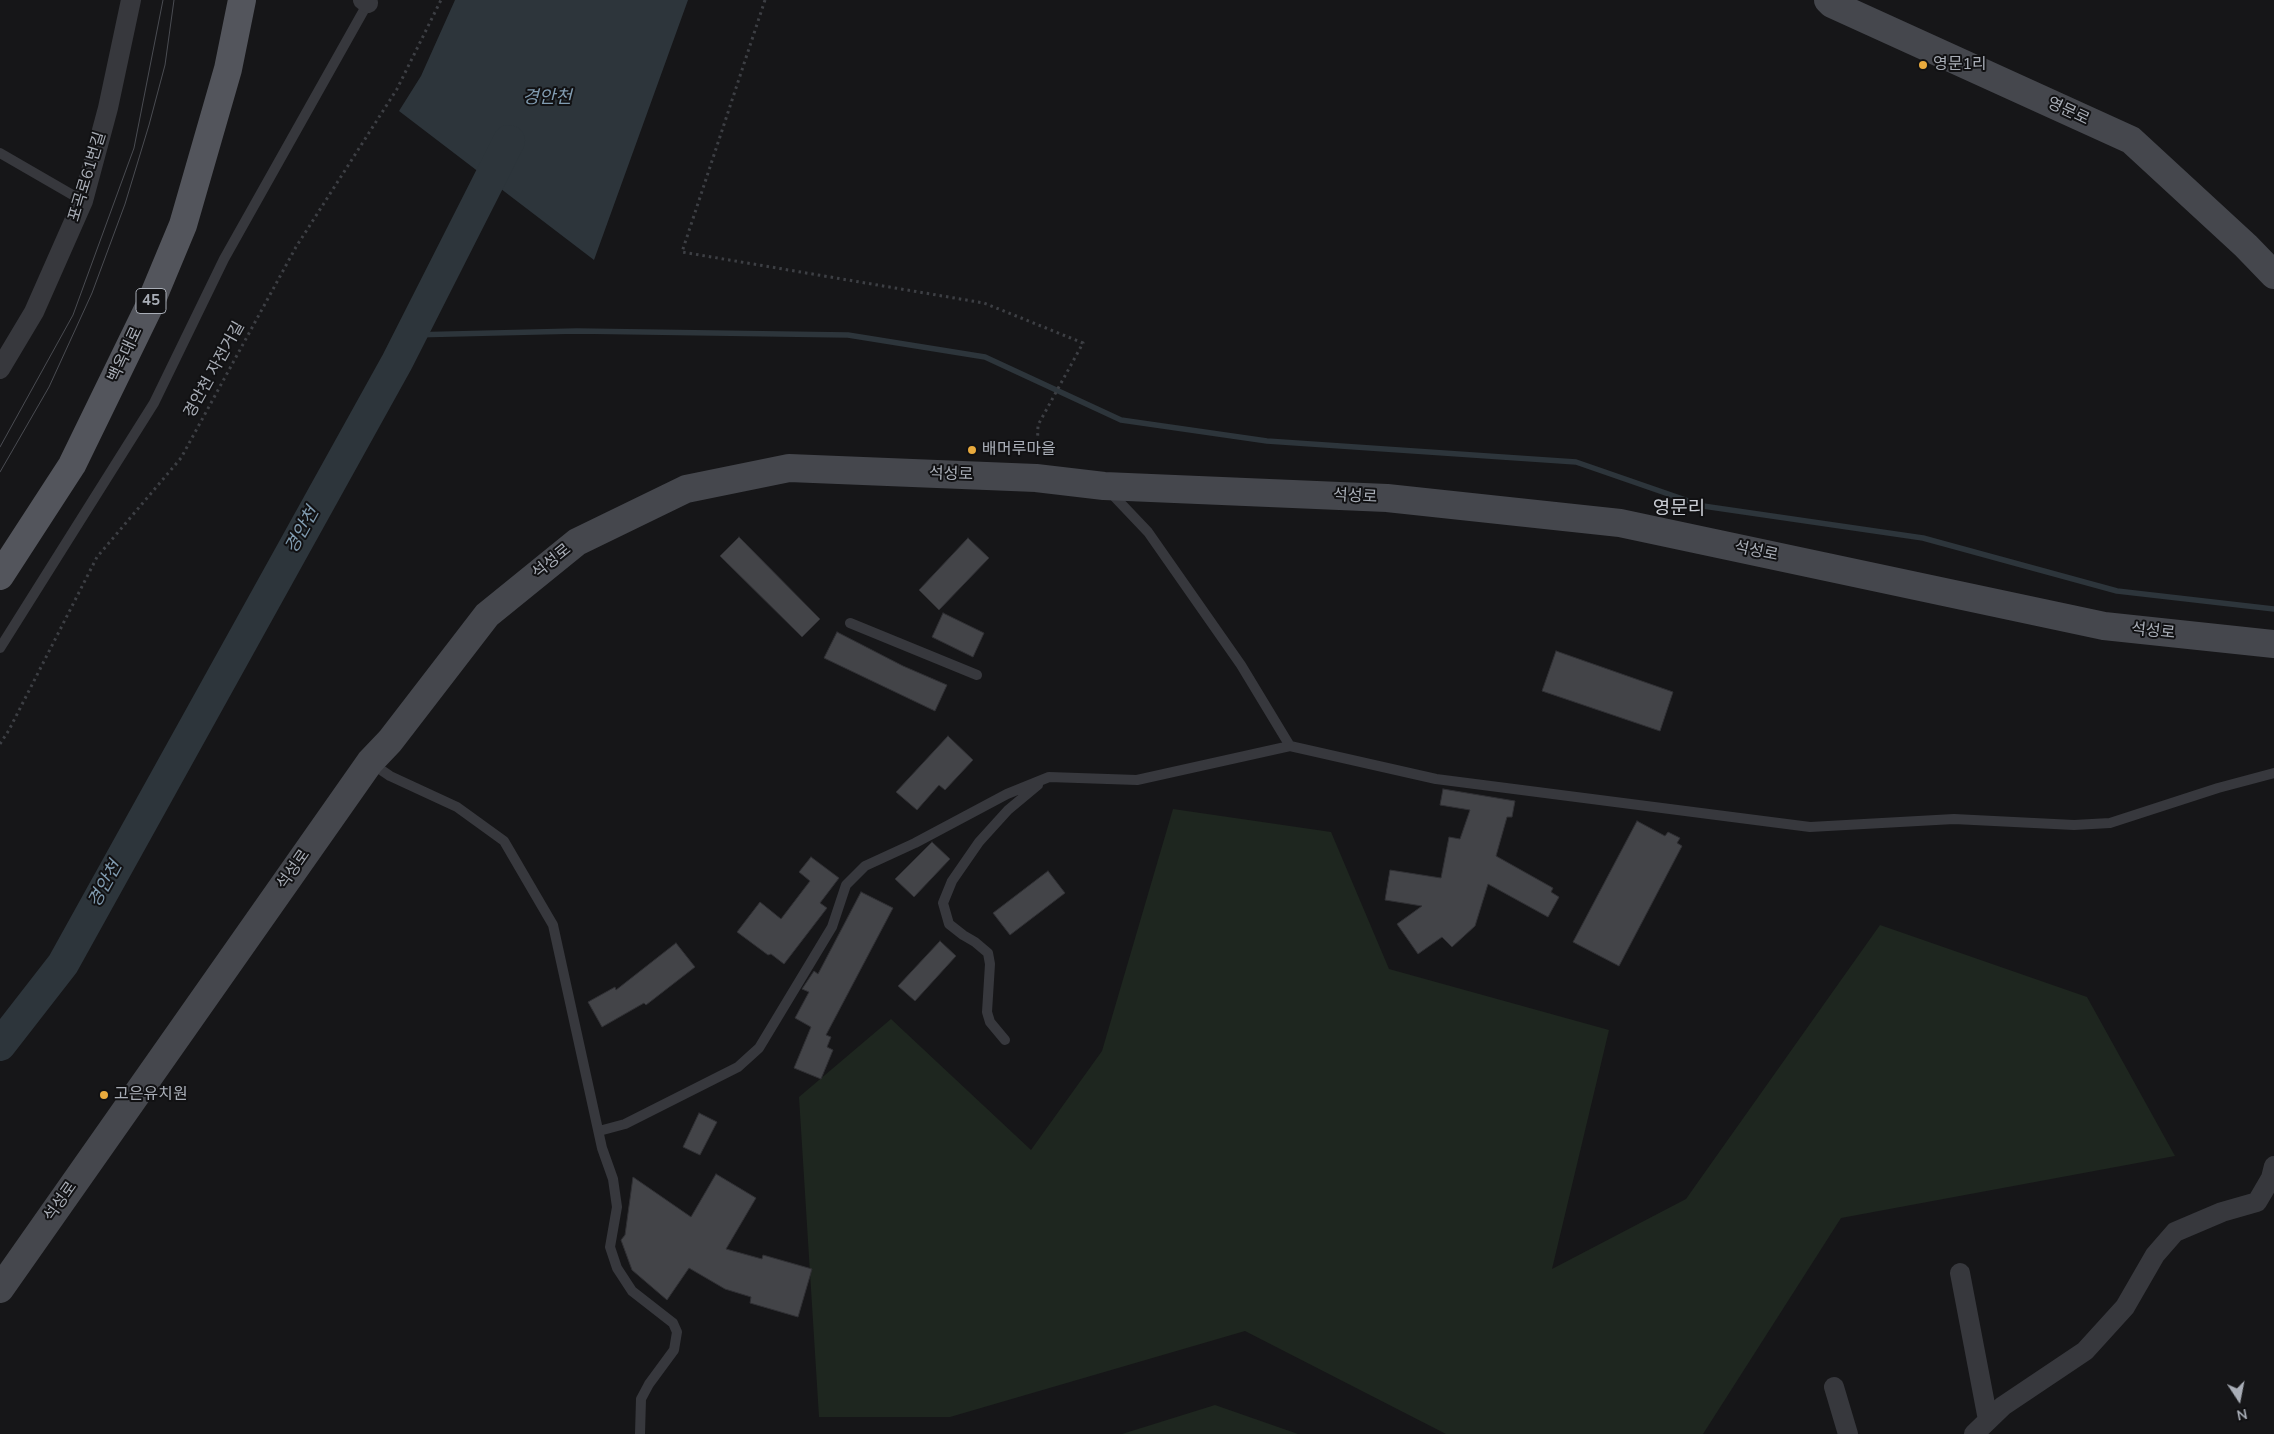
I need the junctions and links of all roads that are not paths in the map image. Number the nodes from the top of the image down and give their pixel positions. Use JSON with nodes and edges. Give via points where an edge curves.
{"nodes":[{"id":1,"x":132,"y":0,"type":"edge"},
{"id":2,"x":242,"y":0,"type":"edge"},
{"id":3,"x":1828,"y":0,"type":"edge"},
{"id":4,"x":367,"y":1,"type":"edge"},
{"id":5,"x":0,"y":153,"type":"edge"},
{"id":6,"x":83,"y":201,"type":"junction"},
{"id":7,"x":2274,"y":275,"type":"edge"},
{"id":8,"x":0,"y":369,"type":"edge"},
{"id":9,"x":1104,"y":486,"type":"junction"},
{"id":10,"x":0,"y":576,"type":"edge"},
{"id":11,"x":850,"y":623,"type":"dead end"},
{"id":12,"x":2274,"y":644,"type":"edge"},
{"id":13,"x":0,"y":648,"type":"edge"},
{"id":14,"x":977,"y":675,"type":"dead end"},
{"id":15,"x":1290,"y":746,"type":"junction"},
{"id":16,"x":370,"y":762,"type":"junction"},
{"id":17,"x":2274,"y":773,"type":"edge"},
{"id":18,"x":1049,"y":777,"type":"junction"},
{"id":19,"x":1005,"y":1040,"type":"dead end"},
{"id":20,"x":598,"y":1131,"type":"junction"},
{"id":21,"x":2274,"y":1166,"type":"edge"},
{"id":22,"x":1960,"y":1273,"type":"dead end"},
{"id":23,"x":0,"y":1289,"type":"edge"},
{"id":24,"x":1834,"y":1387,"type":"dead end"},
{"id":25,"x":1981,"y":1427,"type":"edge"},
{"id":26,"x":640,"y":1434,"type":"edge"},
{"id":27,"x":1848,"y":1434,"type":"edge"}],
"edges":[{"from":1,"to":6,"type":"street","name":"포곡로61번길"},
{"from":2,"to":10,"type":"main road","name":"백옥대로","number":"45","via":[[225,78],[184,225],[148,309],[72,465]]},
{"from":3,"to":7,"type":"street","name":"영문로","via":[[2131,140]]},
{"from":4,"to":13,"type":"lane","via":[[224,259],[154,403]]},
{"from":5,"to":6,"type":"lane"},
{"from":6,"to":8,"type":"street","name":"포곡로61번길","via":[[34,312]]},
{"from":9,"to":12,"type":"street","name":"석성로","via":[[1387,498],[1620,523],[2104,626]]},
{"from":9,"to":15,"type":"lane","via":[[1148,532],[1241,665]]},
{"from":9,"to":16,"type":"street","name":"석성로","via":[[1036,478],[789,468],[686,489],[577,542],[487,615]]},
{"from":11,"to":14,"type":"lane"},
{"from":15,"to":17,"type":"lane","via":[[1436,779],[1810,827],[1954,819],[2074,825],[2110,823]]},
{"from":15,"to":18,"type":"lane","via":[[1137,780]]},
{"from":16,"to":20,"type":"lane","via":[[390,776],[457,807],[504,841],[509,849],[553,925]]},
{"from":16,"to":23,"type":"street","name":"석성로"},
{"from":18,"to":19,"type":"lane","via":[[1008,810],[979,842],[952,881],[943,903],[949,924],[988,953],[987,1012],[990,1022]]},
{"from":18,"to":20,"type":"lane","via":[[1007,794],[865,866],[846,885],[832,927],[759,1048],[738,1068],[625,1124]]},
{"from":20,"to":26,"type":"lane","via":[[613,1179],[617,1207],[610,1246],[617,1268],[632,1291],[674,1322],[677,1332],[674,1350],[641,1399]]},
{"from":21,"to":25,"type":"street","via":[[2257,1202],[2222,1212],[2175,1232],[2155,1255],[2125,1307],[2085,1351],[2003,1406]]},
{"from":22,"to":25,"type":"street"},
{"from":24,"to":27,"type":"street"}]}
